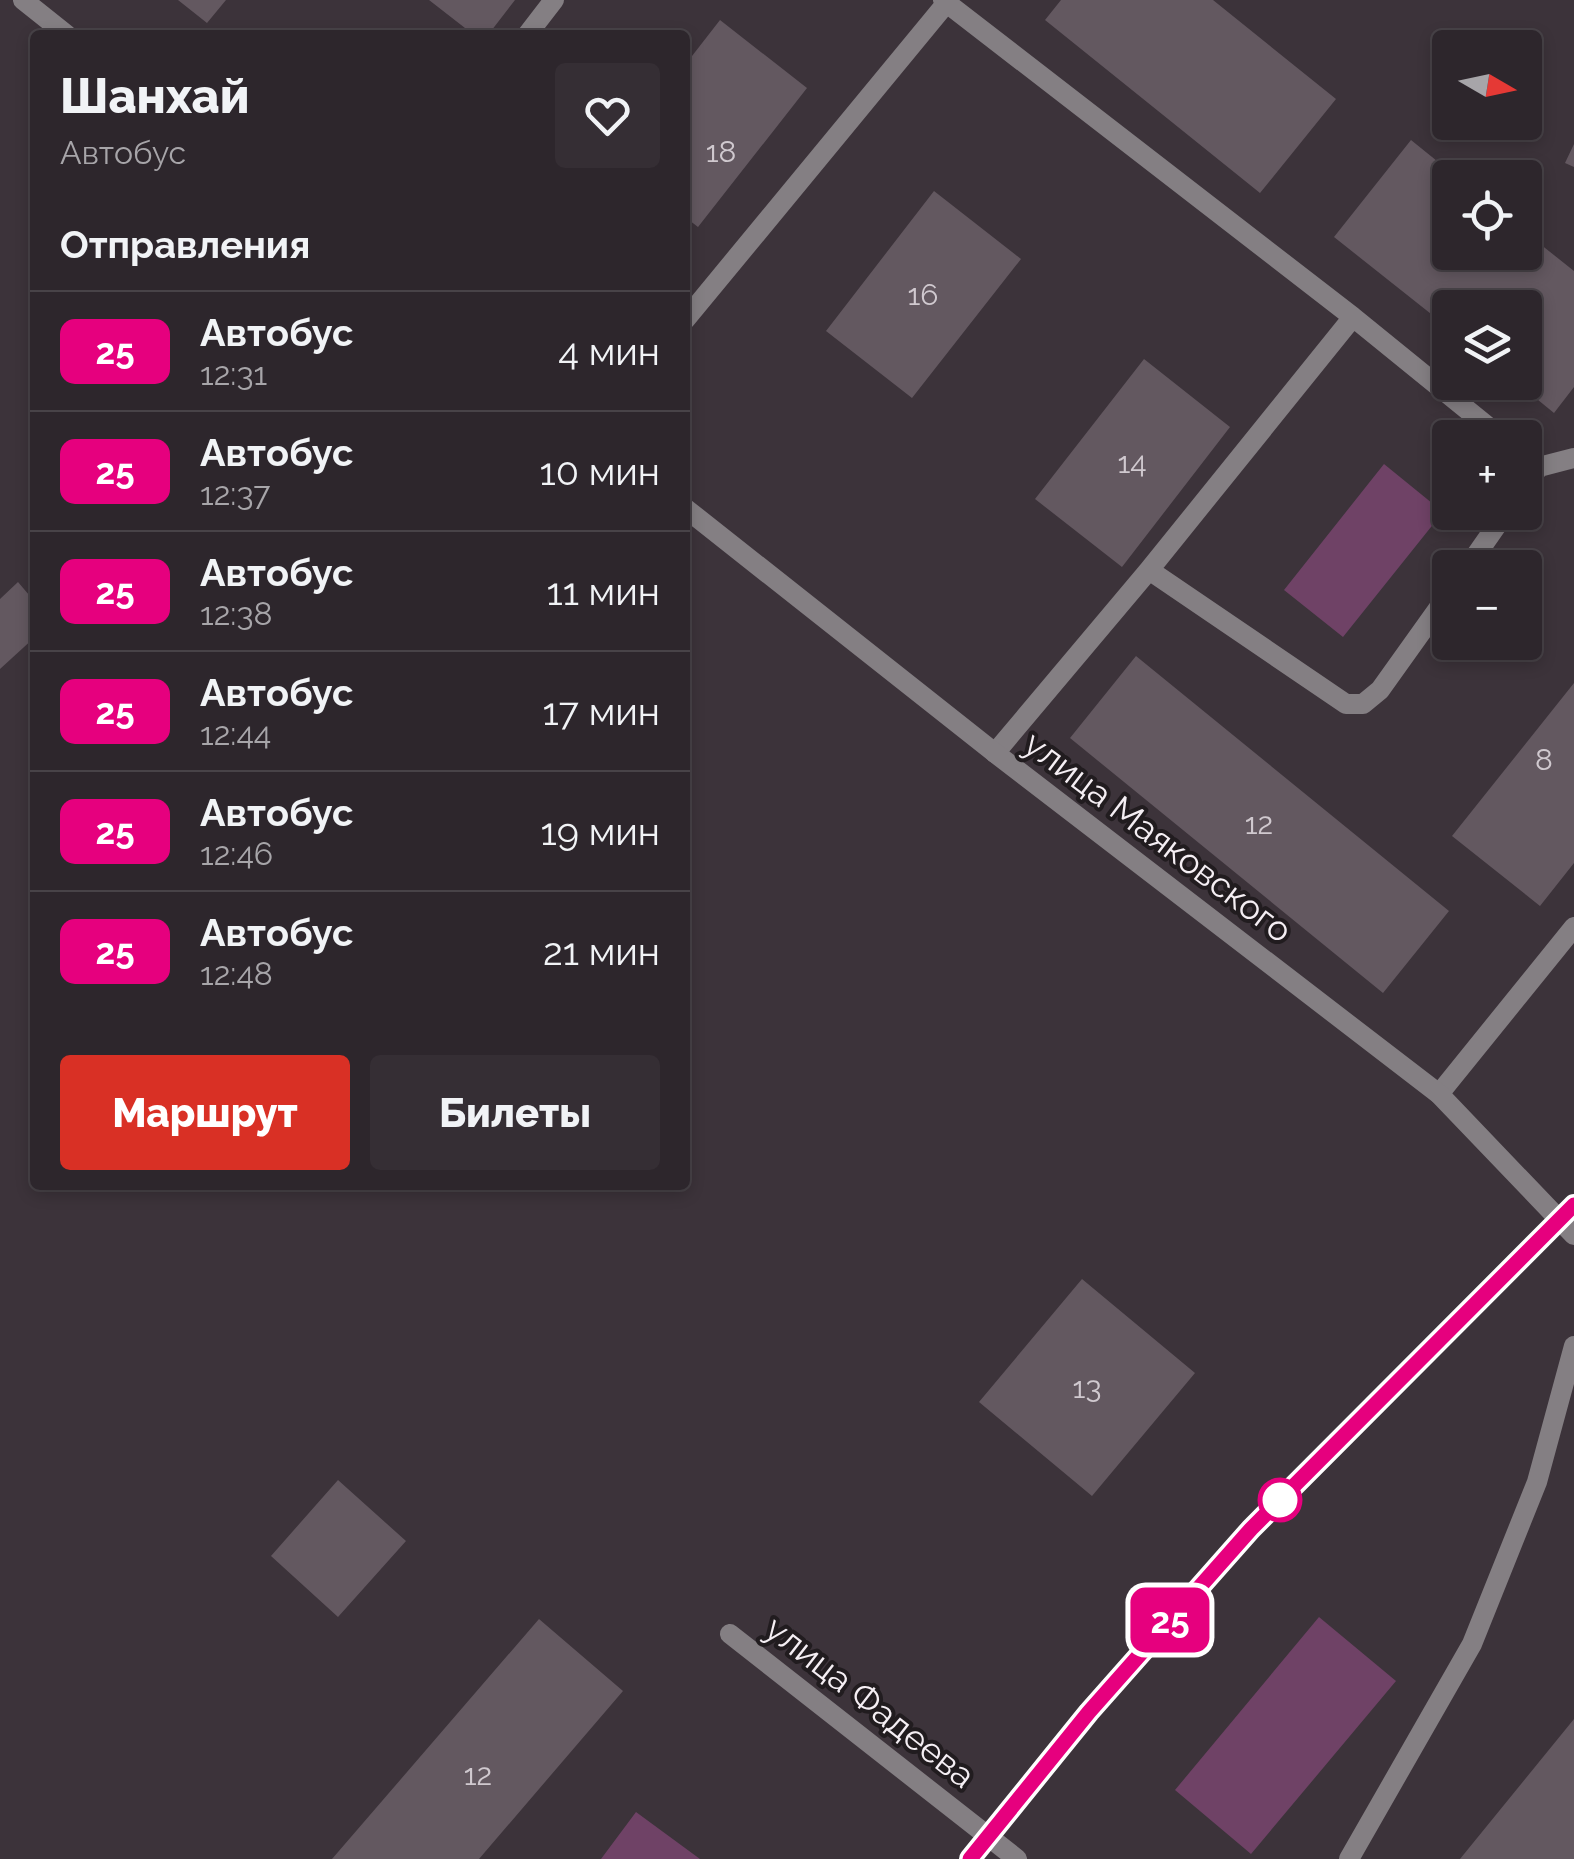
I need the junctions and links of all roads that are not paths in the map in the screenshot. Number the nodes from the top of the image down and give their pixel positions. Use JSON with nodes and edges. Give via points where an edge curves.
{"nodes":[{"id":1,"x":23,"y":0,"type":"edge"},
{"id":2,"x":554,"y":0,"type":"edge"},
{"id":3,"x":946,"y":1,"type":"edge"},
{"id":4,"x":61,"y":30,"type":"edge"},
{"id":5,"x":532,"y":30,"type":"edge"},
{"id":6,"x":690,"y":314,"type":"edge"},
{"id":7,"x":1354,"y":317,"type":"junction"},
{"id":8,"x":1480,"y":420,"type":"edge"},
{"id":9,"x":1574,"y":458,"type":"edge"},
{"id":10,"x":1542,"y":461,"type":"edge"},
{"id":11,"x":690,"y":512,"type":"edge"},
{"id":12,"x":1149,"y":570,"type":"junction"},
{"id":13,"x":1432,"y":617,"type":"edge"},
{"id":14,"x":996,"y":753,"type":"junction"},
{"id":15,"x":1574,"y":927,"type":"edge"},
{"id":16,"x":1439,"y":1094,"type":"junction"},
{"id":17,"x":1574,"y":1205,"type":"edge"},
{"id":18,"x":1567,"y":1228,"type":"edge"},
{"id":19,"x":1574,"y":1346,"type":"edge"},
{"id":20,"x":730,"y":1634,"type":"dead end"},
{"id":21,"x":986,"y":1835,"type":"junction"},
{"id":22,"x":970,"y":1859,"type":"edge"},
{"id":23,"x":1017,"y":1859,"type":"edge"},
{"id":24,"x":1349,"y":1859,"type":"edge"}],
"edges":[{"from":1,"to":4,"type":"street"},
{"from":2,"to":5,"type":"street"},
{"from":3,"to":6,"type":"street"},
{"from":3,"to":7,"type":"street"},
{"from":7,"to":8,"type":"street"},
{"from":7,"to":12,"type":"street"},
{"from":9,"to":10,"type":"street"},
{"from":11,"to":14,"type":"street","name":"улица Маяковского"},
{"from":12,"to":13,"type":"street","via":[[1346,704],[1363,704],[1380,690]]},
{"from":12,"to":14,"type":"street"},
{"from":14,"to":16,"type":"street","name":"улица Маяковского"},
{"from":15,"to":16,"type":"street"},
{"from":16,"to":18,"type":"street","name":"улица Маяковского"},
{"from":17,"to":18,"type":"street"},
{"from":18,"to":21,"type":"street","via":[[1251,1529]]},
{"from":19,"to":24,"type":"street","via":[[1537,1482],[1472,1644]]},
{"from":20,"to":21,"type":"street","name":"улица Фадеева"},
{"from":21,"to":22,"type":"street"},
{"from":21,"to":23,"type":"street","name":"улица Фадеева"}]}
